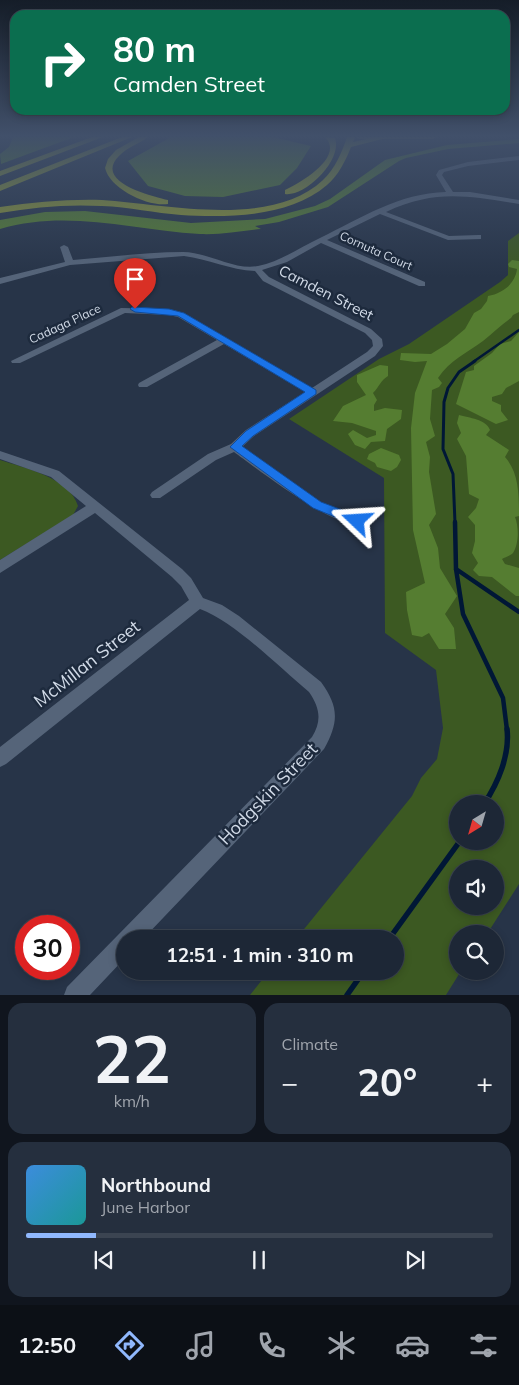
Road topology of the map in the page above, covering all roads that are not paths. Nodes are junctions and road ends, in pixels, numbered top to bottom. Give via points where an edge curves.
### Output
1 (119, 183) edge
2 (304, 183) edge
3 (324, 183) edge
4 (444, 183) edge
5 (451, 194) junction
6 (519, 202) edge
7 (0, 210) edge
8 (378, 211) junction
9 (478, 237) dead end
10 (320, 240) junction
11 (64, 247) dead end
12 (70, 263) junction
13 (258, 270) junction
14 (0, 280) edge
15 (422, 284) dead end
16 (224, 340) junction
17 (16, 361) dead end
18 (143, 386) dead end
19 (312, 392) junction
20 (236, 447) junction
21 (0, 454) edge
22 (156, 495) dead end
23 (96, 506) junction
24 (357, 521) dead end
25 (0, 568) edge
26 (198, 602) junction
27 (0, 758) edge
28 (138, 930) edge
29 (116, 952) edge
30 (75, 995) edge

1 - 2 highway via 149,198 205,205 253,202 280,195
3 - 7 highway via 300,197 266,207 223,213 90,202
4 - 5 street
5 - 6 street via 484,195
5 - 8 street via 427,195
8 - 9 street via 448,238
8 - 10 street
10 - 13 street
10 - 15 street, Cornuta Court
11 - 12 street
12 - 13 street via 184,254
12 - 14 street
13 - 19 street, Camden Street via 266,279 368,331 377,339 378,346 371,354
16 - 17 street, Cadaga Place via 181,315 129,309
16 - 18 street
16 - 19 street, Cadaga Place
19 - 20 street, Camden Street via 250,433
20 - 22 street, Camden Street via 212,458
20 - 24 street via 317,505
21 - 23 street via 55,474
23 - 25 street
23 - 26 street via 182,577
26 - 27 street, McMillan Street
26 - 28 street, Hodgskin Street via 234,620 315,687 326,706 326,728 318,743
29 - 30 street

